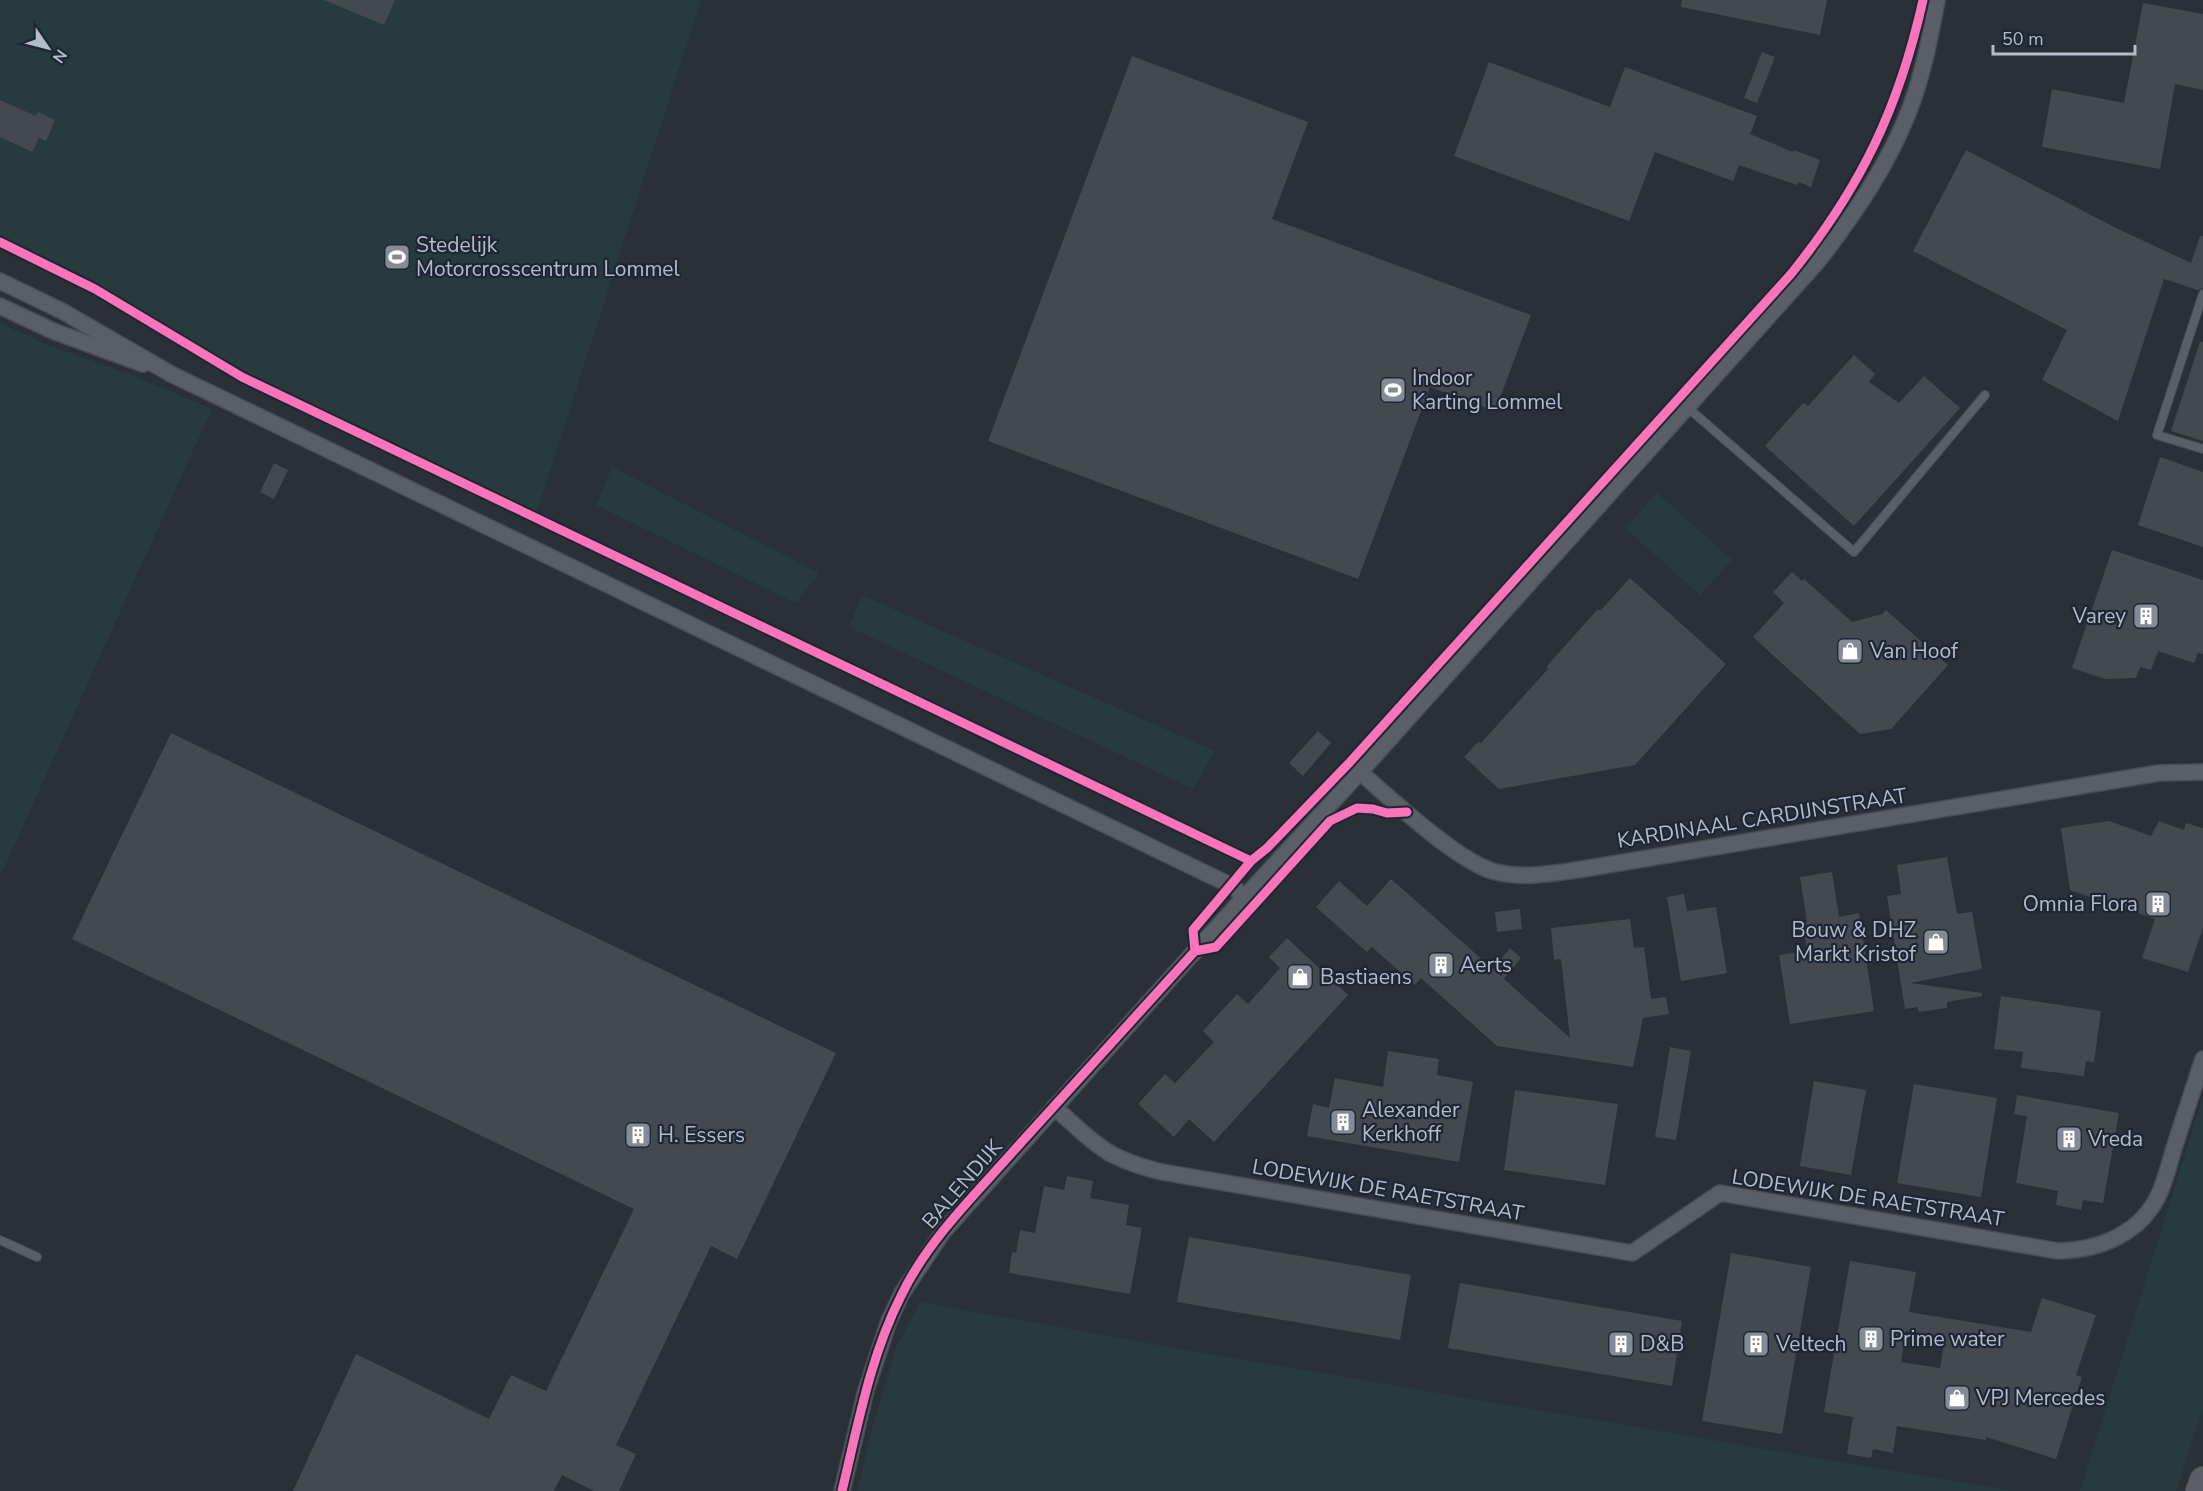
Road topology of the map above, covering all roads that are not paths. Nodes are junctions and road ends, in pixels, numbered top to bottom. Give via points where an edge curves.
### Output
1 (1937, 0) edge
2 (0, 281) edge
3 (2203, 294) edge
4 (0, 306) edge
5 (171, 374) junction
6 (1985, 395) dead end
7 (1687, 407) junction
8 (2203, 449) edge
9 (1360, 772) junction
10 (2203, 772) edge
11 (1246, 897) junction
12 (2203, 1059) edge
13 (1054, 1107) junction
14 (0, 1240) edge
15 (37, 1257) dead end
16 (2203, 1480) edge
17 (842, 1491) edge
18 (2199, 1491) edge

1 - 7 street, BALENDIJK via 1927,56 1909,111 1865,196 1798,285
2 - 5 street via 72,316
3 - 8 lane via 2157,435
4 - 5 street via 53,332
5 - 11 street via 1117,830 1230,885
6 - 7 lane via 1854,552
7 - 9 street, BALENDIJK
9 - 10 street, KARDINAAL CARDIJNSTRAAT via 1471,861 1495,872 1522,875 1583,869 2159,773
9 - 11 street, BALENDIJK
11 - 13 street, BALENDIJK
12 - 13 street, LODEWIJK DE RAETSTRAAT via 2160,1192 2145,1218 2103,1245 2080,1251 2058,1251 1719,1193 1632,1253 1162,1172 1112,1154
13 - 17 street, BALENDIJK via 943,1232 902,1293 877,1353
14 - 15 lane
16 - 18 highway

